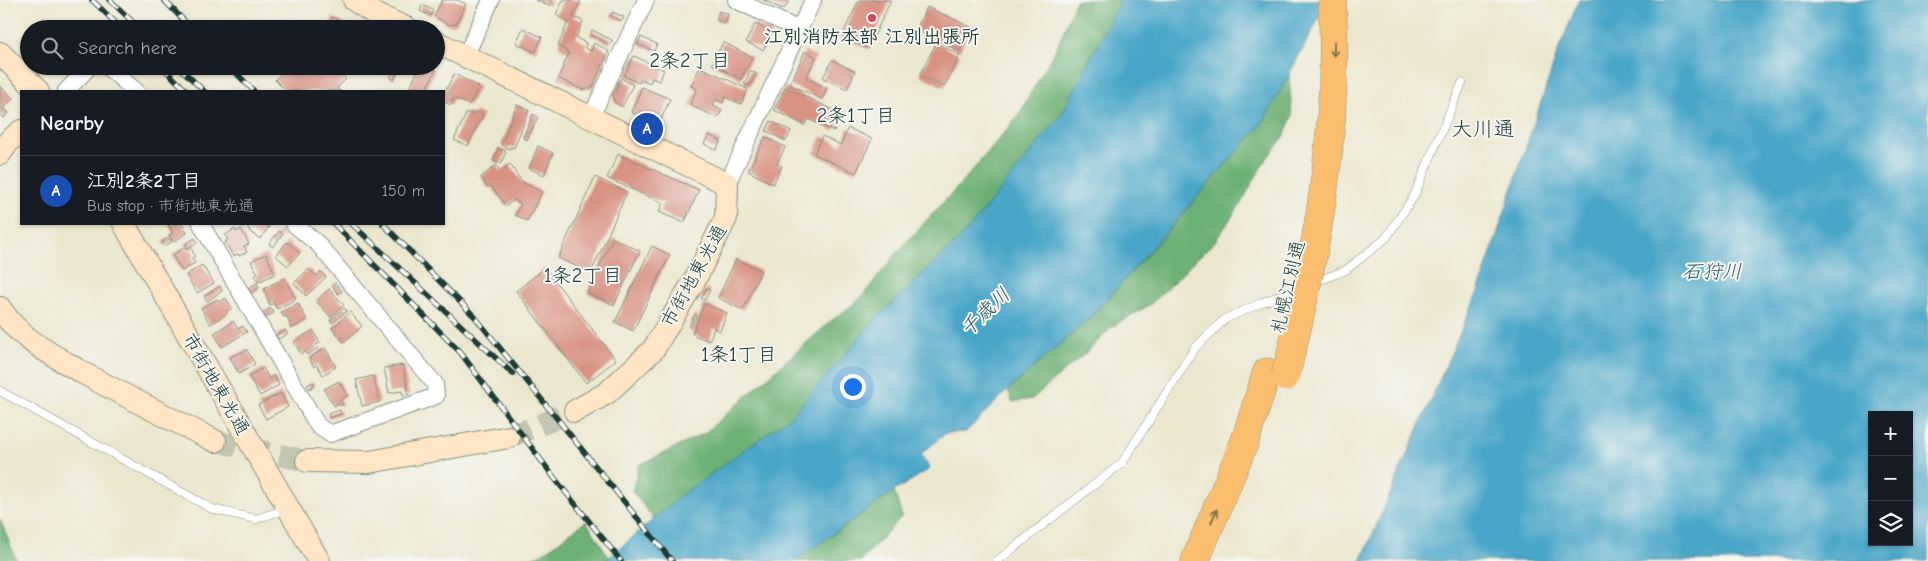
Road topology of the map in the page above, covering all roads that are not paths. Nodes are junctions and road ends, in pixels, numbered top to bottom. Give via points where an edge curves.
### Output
1 (354, 0) edge
2 (491, 0) edge
3 (646, 0) edge
4 (736, 0) edge
5 (813, 0) edge
6 (1316, 0) edge
7 (1332, 0) edge
8 (388, 20) edge
9 (799, 30) junction
10 (445, 46) edge
11 (0, 54) edge
12 (466, 55) junction
13 (20, 73) edge
14 (22, 75) edge
15 (81, 75) edge
16 (117, 75) edge
17 (1462, 83) dead end
18 (37, 90) edge
19 (67, 90) edge
20 (135, 90) edge
21 (592, 117) junction
22 (20, 132) edge
23 (0, 154) edge
24 (727, 184) junction
25 (202, 225) edge
26 (295, 225) edge
27 (129, 226) edge
28 (0, 308) edge
29 (1276, 374) junction
30 (0, 390) edge
31 (575, 411) tunnel mouth
32 (509, 437) tunnel mouth
33 (215, 442) tunnel mouth
34 (307, 462) tunnel mouth
35 (288, 508) junction
36 (314, 552) edge
37 (997, 561) edge
38 (1195, 561) edge
39 (1215, 561) edge

1 - 8 street
2 - 12 street
3 - 21 street
4 - 9 street
5 - 9 street
6 - 29 highway, 札幌江別通 via 1315,100 1304,211
7 -> 29 highway, 札幌江別通, bridge via 1334,92 1326,180 1304,297
9 - 24 street
10 - 12 street
11 - 13 street
12 - 21 street
14 - 18 street
15 - 19 street
16 - 20 street
17 - 37 lane via 1414,196 1386,238 1346,270 1226,319 1195,348 1122,463
21 - 24 street
22 - 23 street
24 - 31 street, 市街地東光通 via 726,218 693,283 653,350 608,393
25 - 26 street via 318,426 330,434 436,396 435,384 318,244
27 - 35 street, 市街地東光通
28 - 33 street, 市街地東光通 via 8,322 36,346
38 -> 29 highway, 札幌江別通
29 - 39 highway, 札幌江別通 via 1272,418
30 - 35 lane via 212,509 256,519
32 - 34 street via 369,462
35 - 36 street, 市街地東光通

